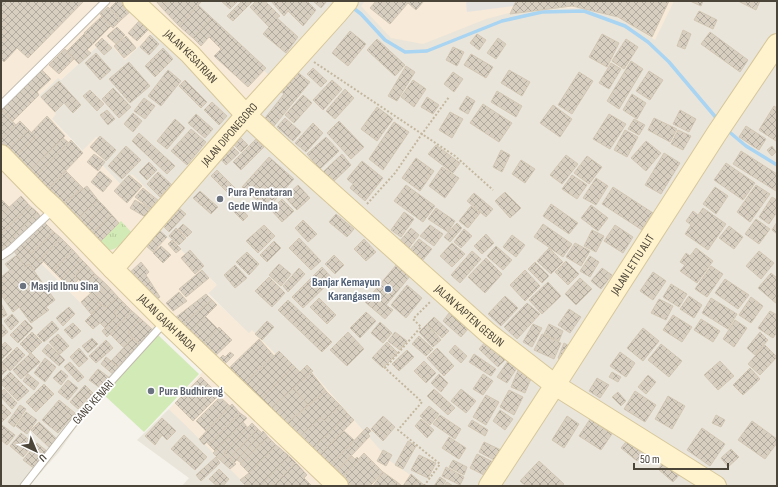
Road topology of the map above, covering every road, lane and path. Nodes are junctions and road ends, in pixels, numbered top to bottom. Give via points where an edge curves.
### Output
1 (106, 1) edge
2 (132, 1) edge
3 (342, 7) edge
4 (777, 44) edge
5 (302, 53) junction
6 (449, 97) dead end
7 (1, 104) edge
8 (246, 115) junction
9 (422, 134) junction
10 (1, 155) edge
11 (493, 190) dead end
12 (54, 208) junction
13 (357, 216) junction
14 (1, 256) edge
15 (113, 269) junction
16 (427, 305) dead end
17 (165, 321) junction
18 (556, 385) junction
19 (24, 486) edge
20 (338, 486) edge
21 (424, 486) edge
22 (489, 486) edge
23 (716, 486) edge

1 - 7 lane
2 - 8 street, JALAN KESATRIAN via 190,54
3 - 5 street, JALAN DIPONEGORO
4 - 18 street, JALAN LETTU ALIT
5 - 8 street, JALAN DIPONEGORO
5 - 9 path
6 - 9 path
8 - 13 street, JALAN KAPTEN GEBUN
8 - 15 street, JALAN DIPONEGORO
9 - 11 path via 455,156
9 - 13 path via 395,173
10 - 12 street, JALAN GAJAH MADA
12 - 14 lane
12 - 15 street, JALAN GAJAH MADA
13 - 18 street, JALAN KAPTEN GEBUN via 488,333
15 - 17 street, JALAN GAJAH MADA
16 - 21 path via 413,319 421,328 385,368 422,402 398,430 440,464
17 - 19 lane, GANG KENARI via 75,421
17 - 20 street, JALAN GAJAH MADA
18 - 22 street, JALAN LETTU ALIT
18 - 23 street, JALAN KAPTEN GEBUN

